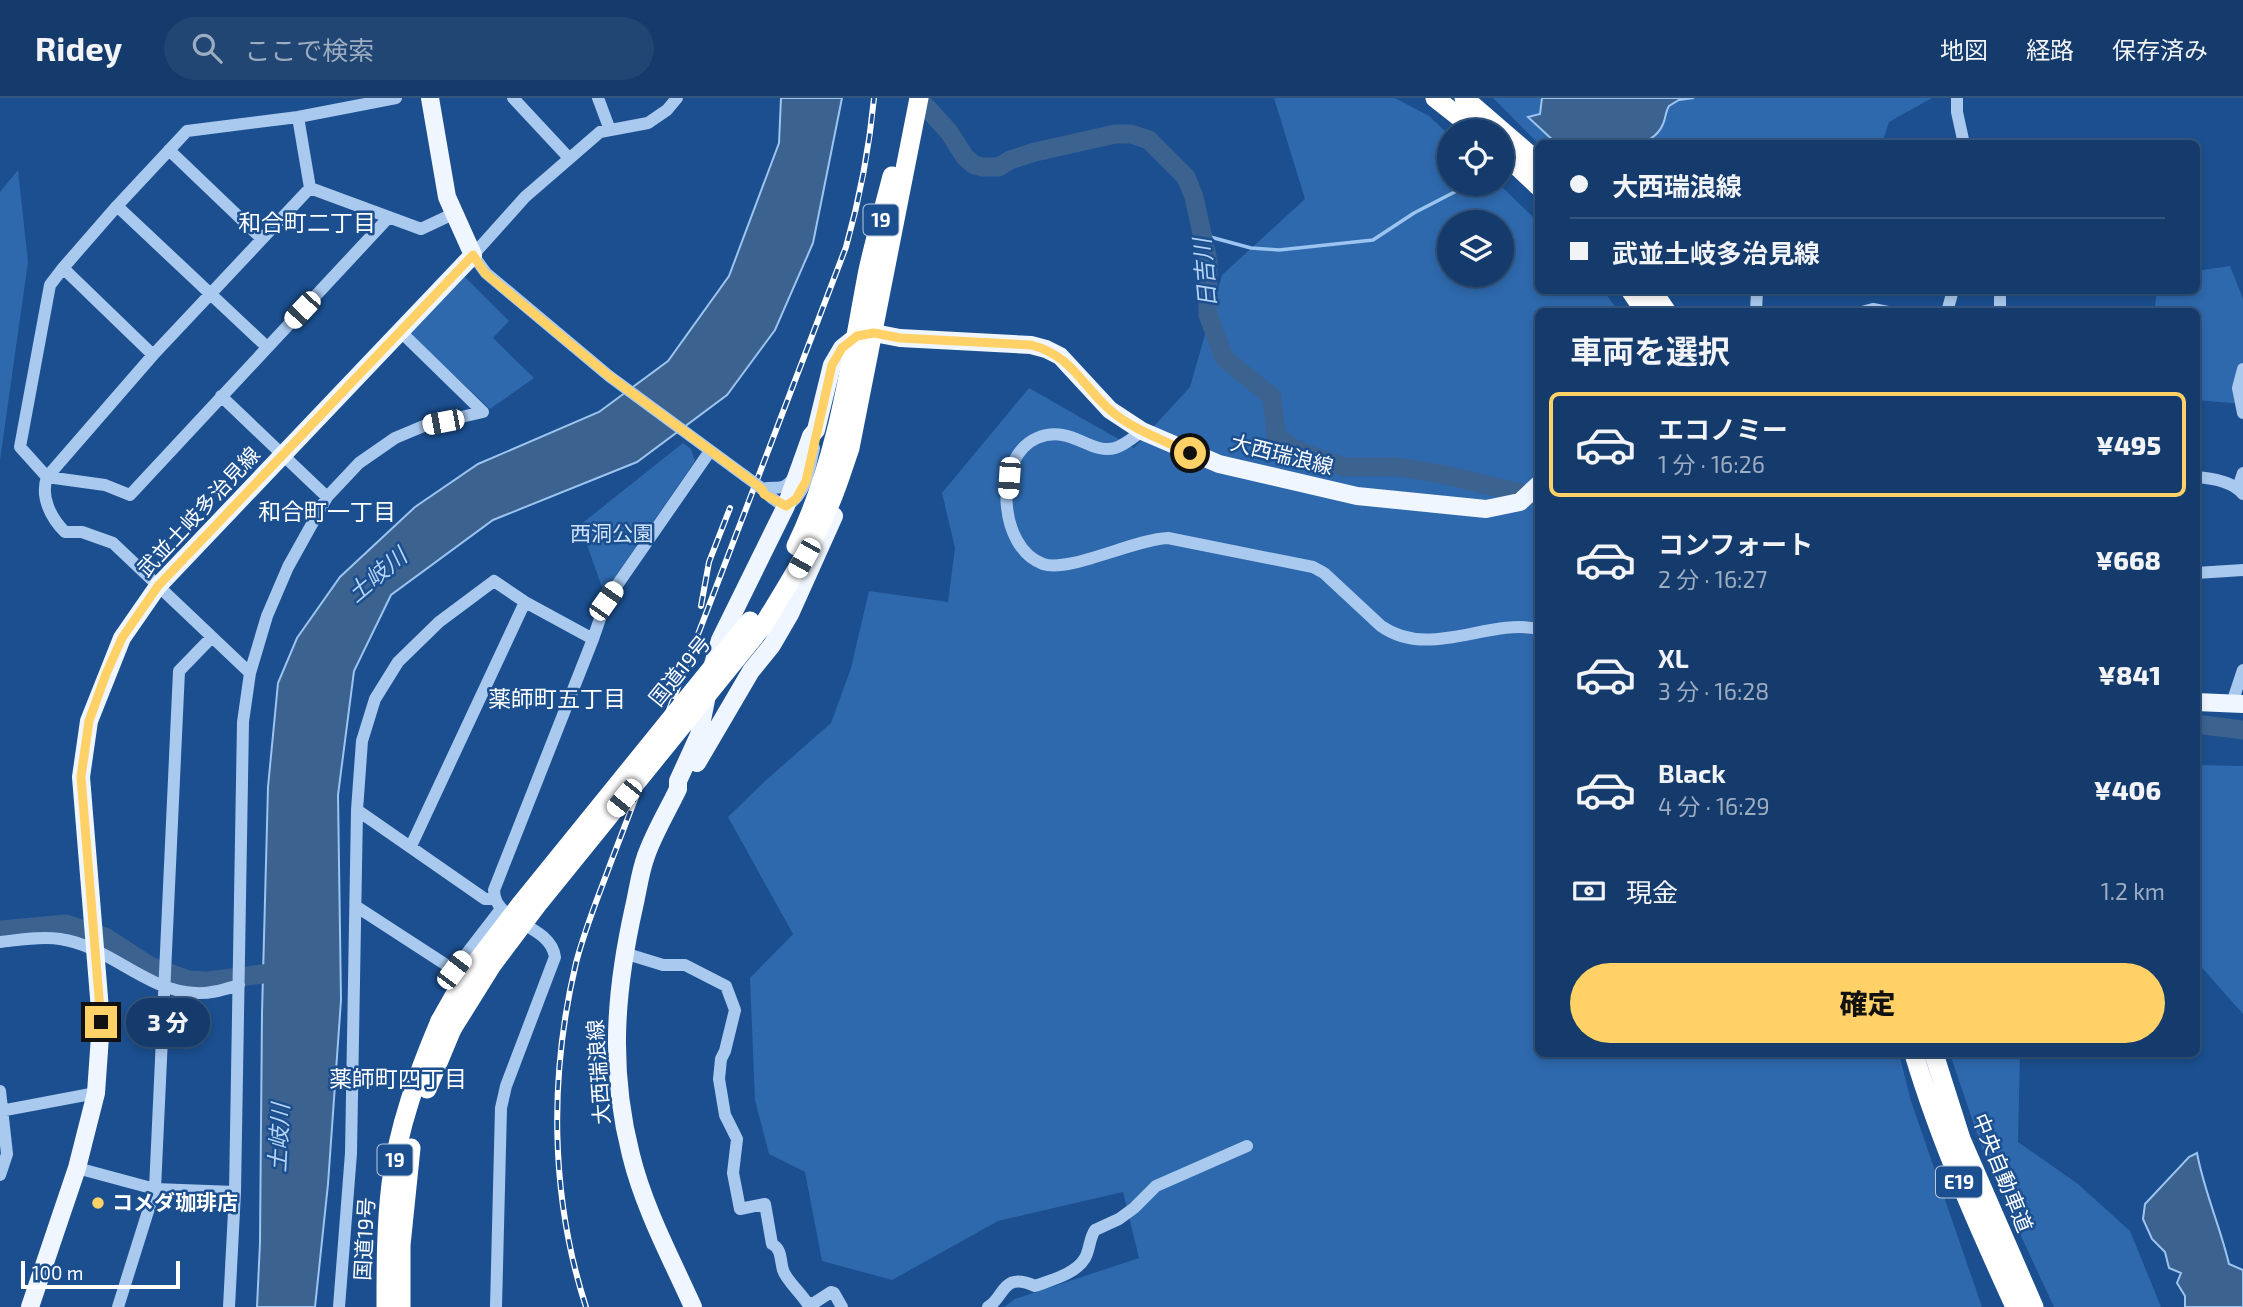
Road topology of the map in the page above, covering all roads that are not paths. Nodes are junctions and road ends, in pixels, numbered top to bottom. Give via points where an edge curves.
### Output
1 (396, 98) edge
2 (430, 98) edge
3 (513, 98) edge
4 (598, 98) edge
5 (677, 98) edge
6 (1435, 98) edge
7 (1464, 98) edge
8 (1957, 98) edge
9 (912, 104) edge
10 (298, 117) junction
11 (1462, 119) edge
12 (611, 130) junction
13 (1963, 140) edge
14 (169, 150) junction
15 (569, 158) junction
16 (1535, 159) edge
17 (1514, 163) edge
18 (1535, 183) edge
19 (310, 188) junction
20 (117, 205) junction
21 (455, 213) junction
22 (389, 217) junction
23 (262, 239) junction
24 (473, 255) junction
25 (63, 268) junction
26 (210, 294) junction
27 (400, 331) junction
28 (865, 335) junction
29 (267, 347) junction
30 (153, 355) junction
31 (2243, 369) edge
32 (221, 396) junction
33 (2243, 413) edge
34 (816, 430) junction
35 (1142, 431) junction
36 (850, 448) junction
37 (710, 451) junction
38 (283, 456) junction
39 (799, 470) junction
40 (2243, 473) edge
41 (47, 477) junction
42 (2200, 478) edge
43 (761, 488) junction
44 (1535, 488) edge
45 (2241, 491) edge
46 (327, 497) junction
47 (786, 506) junction
48 (2243, 570) edge
49 (2200, 573) edge
50 (158, 586) junction
51 (525, 602) junction
52 (756, 624) junction
53 (1535, 628) edge
54 (212, 636) junction
55 (593, 639) junction
56 (714, 660) junction
57 (2243, 670) edge
58 (751, 671) junction
59 (250, 673) junction
60 (2200, 702) edge
61 (2237, 704) edge
62 (678, 789) junction
63 (357, 810) junction
64 (411, 846) junction
65 (498, 904) junction
66 (357, 907) junction
67 (0, 942) edge
68 (95, 949) junction
69 (624, 953) junction
70 (239, 985) junction
71 (164, 988) junction
72 (446, 1025) junction
73 (1915, 1057) edge
74 (1935, 1057) edge
75 (0, 1091) edge
76 (96, 1093) junction
77 (1, 1110) edge
78 (1247, 1146) dead end
79 (77, 1168) junction
80 (0, 1175) edge
81 (155, 1189) junction
82 (235, 1192) junction
83 (30, 1307) edge
84 (118, 1307) edge
85 (229, 1307) edge
86 (339, 1307) edge
87 (386, 1307) edge
88 (401, 1307) edge
89 (496, 1307) edge
90 (694, 1307) edge
91 (842, 1307) edge
92 (988, 1307) edge
93 (2015, 1307) edge
94 (2034, 1307) edge

1 - 10 street
2 - 21 main road via 447,197
3 - 15 street
4 - 12 street
5 - 12 street via 648,123
6 - 11 highway
7 - 16 highway
8 - 13 street
9 - 28 highway, 国道19号 / 19 via 877,302
10 - 14 street via 187,131
10 - 19 street
12 - 15 street via 600,132
14 - 20 street
14 - 23 street
15 - 24 street via 525,197
17 - 18 highway
19 - 22 street
19 - 23 street
20 - 25 street
20 - 26 street
21 - 22 street via 421,229
21 - 24 main road
22 - 29 street
23 - 26 street
24 - 27 main road, 武並土岐多治見線
24 - 37 street via 485,273 609,376
25 - 30 street
25 - 41 street via 50,285 20,447
26 - 29 street
26 - 30 street
27 - 38 main road, 武並土岐多治見線
27 - 46 street via 483,412 426,425 395,438 359,463
28 - 34 main road via 842,348 832,365
28 - 35 main road, 大西瑞浪線 via 1046,349 1060,356 1110,410
28 - 36 highway, 国道19号 / 19
28 - 52 highway, 国道19号 / 19 via 817,497
29 - 32 street
30 - 41 street
31 - 33 street via 2238,388
32 - 38 street
32 - 41 street via 130,495 105,485
34 - 39 main road
34 - 47 street via 806,481
35 - 44 main road, 大西瑞浪線 via 1219,464 1357,496 1486,509 1520,502
35 - 53 street via 1107,449 1063,434 1029,443 1014,463 1008,489 1009,518 1022,550 1053,566 1168,538 1313,567 1389,632 1405,636 1444,638 1508,627
36 - 52 highway, 国道19号 / 19 via 832,498 793,578
36 - 58 main road via 836,511 814,564 772,645
37 - 43 street, bridge
37 - 55 street via 606,601
38 - 46 street
38 - 50 main road, 武並土岐多治見線
39 - 43 street via 789,485
39 - 47 main road
40 - 45 street
41 - 50 street via 48,508 65,532 82,532 113,543
42 - 45 street
43 - 47 street
46 - 59 street via 288,567
47 - 56 main road
48 - 49 street
50 - 54 street
50 - 68 main road, 武並土岐多治見線 via 122,638 89,721 81,777
51 - 55 street
51 - 63 street via 494,581 439,622 398,662 375,699 362,741
51 - 64 street
52 - 72 highway, 国道19号 / 19, bridge
54 - 59 street
54 - 71 street via 179,671
55 - 65 street via 494,890
56 - 58 main road via 719,667 744,677
56 - 62 main road via 699,735
57 - 61 street via 2236,686
58 - 62 main road
59 - 70 street via 243,722
60 - 61 main road
62 - 69 main road, 大西瑞浪線 via 646,856
63 - 64 street
63 - 66 street
64 - 65 street
65 - 66 street via 454,970
65 - 89 street via 549,940 555,957 501,1108
66 - 86 street via 351,1153
67 - 68 street via 60,939
68 - 71 street
68 - 76 main road, 武並土岐多治見線 via 101,1022
69 - 90 main road, 大西瑞浪線 via 616,1042 631,1154 644,1197
69 - 91 street via 663,965 685,965 726,986 735,1010 718,1069 725,1115 737,1139 733,1173 740,1209 765,1205 772,1244 779,1250 784,1272 807,1303 831,1292
70 - 71 street via 210,993
70 - 82 street
71 - 81 street
72 - 87 highway, 国道19号 / 19 via 423,1061 404,1116 391,1183
72 - 88 highway, 国道19号 / 19 via 414,1127 401,1245
73 - 93 highway, 中央自動車道 / E19 via 1955,1173
74 - 94 highway, 中央自動車道 / E19 via 1961,1139
75 - 77 street
76 - 77 street
76 - 79 main road, 武並土岐多治見線
77 - 80 street via 7,1154
78 - 92 street via 1156,1186 1119,1219 1094,1230 1080,1265 1035,1286 1008,1284
79 - 81 street
79 - 83 main road, 武並土岐多治見線
81 - 82 street
81 - 84 street
82 - 85 street

